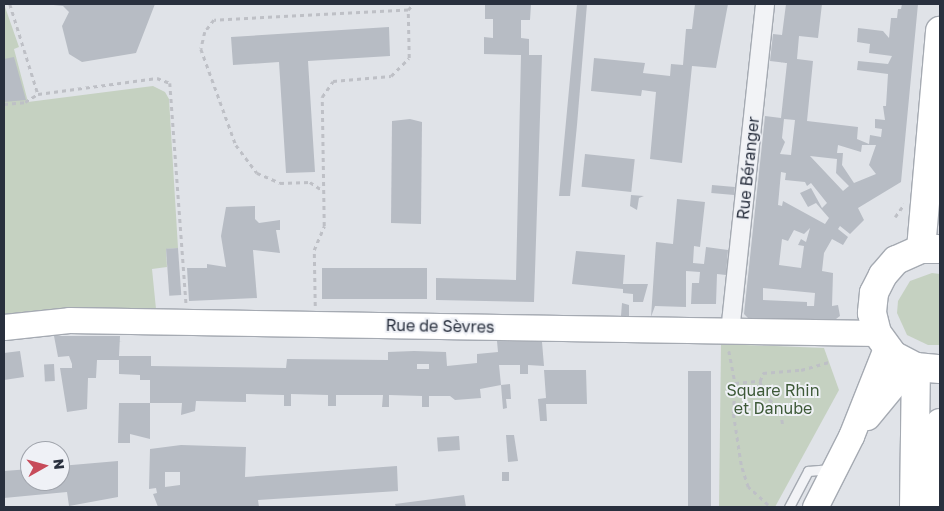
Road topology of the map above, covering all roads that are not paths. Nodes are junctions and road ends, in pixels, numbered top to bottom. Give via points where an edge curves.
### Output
1 (765, 4) edge
2 (940, 31) edge
3 (931, 249) edge
4 (4, 327) edge
5 (729, 338) junction
6 (881, 340) junction
7 (922, 367) edge
8 (940, 423) edge
9 (851, 436) junction
10 (835, 468) junction
11 (789, 507) edge
12 (815, 507) edge
13 (914, 507) edge
14 (939, 507) edge

1 - 5 street, Rue Béranger
2 - 3 main road
3 - 6 main road via 896,260 882,274 874,299
4 - 5 street, Rue de Sèvres via 69,320 187,321
5 - 6 street, Rue de Sèvres
6 - 7 main road
6 - 9 street
7 - 9 street
7 - 13 main road
8 - 14 main road
9 - 10 street
10 - 11 lane via 808,471
10 - 12 street

